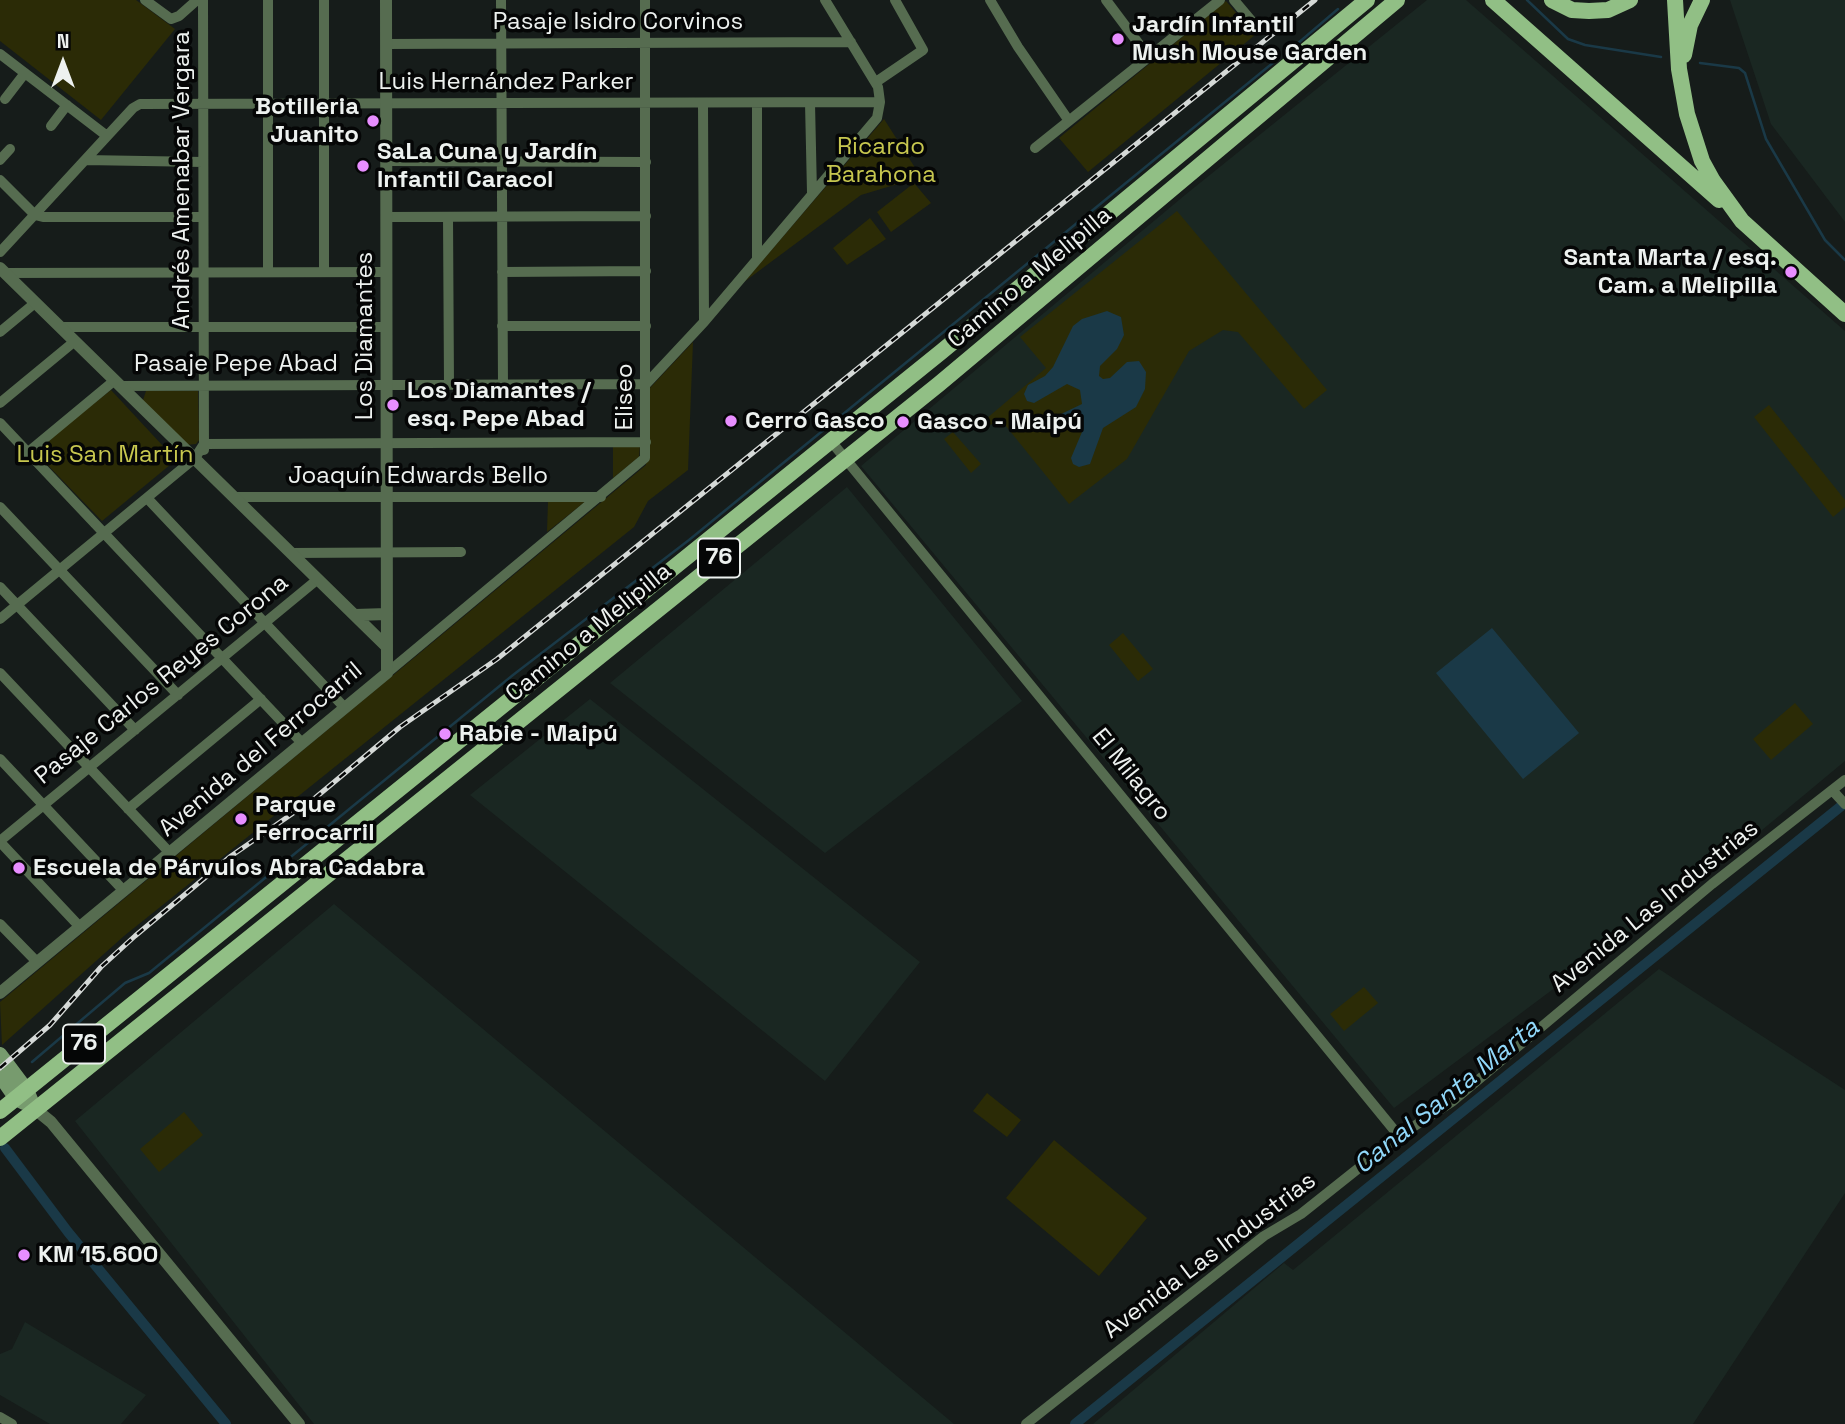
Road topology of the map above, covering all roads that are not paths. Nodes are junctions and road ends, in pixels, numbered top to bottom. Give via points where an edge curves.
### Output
1 (145, 0) edge
2 (197, 0) edge
3 (203, 0) edge
4 (268, 0) edge
5 (324, 0) edge
6 (386, 0) edge
7 (501, 0) edge
8 (645, 0) edge
9 (825, 0) edge
10 (895, 0) edge
11 (990, 0) edge
12 (1106, 0) edge
13 (1220, 0) edge
14 (1234, 0) edge
15 (1367, 0) edge
16 (1397, 0) edge
17 (1493, 0) edge
18 (1552, 0) edge
19 (1630, 0) edge
20 (1675, 0) edge
21 (1702, 0) edge
22 (1255, 25) dead end
23 (851, 42) junction
24 (501, 43) junction
25 (645, 43) junction
26 (386, 44) junction
27 (0, 54) edge
28 (1149, 57) junction
29 (25, 73) junction
30 (876, 82) junction
31 (1683, 96) junction
32 (5, 99) dead end
33 (880, 102) junction
34 (203, 103) junction
35 (268, 103) junction
36 (324, 103) junction
37 (386, 103) junction
38 (502, 103) junction
39 (645, 103) junction
40 (703, 103) junction
41 (757, 103) junction
42 (810, 103) junction
43 (67, 105) junction
44 (1069, 121) junction
45 (51, 126) dead end
46 (107, 136) junction
47 (1035, 148) dead end
48 (10, 149) dead end
49 (0, 160) edge
50 (85, 160) junction
51 (386, 161) junction
52 (203, 162) junction
53 (502, 162) junction
54 (646, 162) junction
55 (0, 180) edge
56 (812, 193) junction
57 (35, 215) junction
58 (502, 216) junction
59 (646, 216) junction
60 (203, 217) junction
61 (386, 217) junction
62 (448, 217) junction
63 (1742, 221) junction
64 (0, 252) edge
65 (757, 259) junction
66 (3, 270) edge
67 (646, 271) junction
68 (204, 272) junction
69 (268, 272) junction
70 (324, 272) junction
71 (386, 272) junction
72 (502, 272) junction
73 (35, 303) junction
74 (1845, 314) edge
75 (704, 322) junction
76 (502, 326) junction
77 (646, 326) junction
78 (61, 327) junction
79 (204, 327) junction
80 (386, 327) junction
81 (0, 332) edge
82 (75, 341) junction
83 (118, 383) junction
84 (646, 384) junction
85 (386, 385) junction
86 (449, 385) junction
87 (502, 385) junction
88 (204, 386) junction
89 (0, 403) edge
90 (0, 424) edge
91 (830, 440) junction
92 (646, 442) junction
93 (204, 444) junction
94 (386, 444) junction
95 (27, 453) junction
96 (844, 457) junction
97 (200, 463) junction
98 (235, 497) junction
99 (387, 497) junction
100 (601, 497) junction
101 (147, 498) junction
102 (0, 507) edge
103 (736, 516) junction
104 (104, 533) junction
105 (750, 533) junction
106 (387, 552) junction
107 (461, 552) dead end
108 (291, 553) junction
109 (59, 570) junction
110 (318, 579) junction
111 (0, 587) edge
112 (17, 605) junction
113 (387, 614) junction
114 (355, 615) junction
115 (0, 619) edge
116 (265, 623) junction
117 (580, 641) junction
118 (387, 647) junction
119 (594, 657) junction
120 (222, 658) junction
121 (0, 673) edge
122 (387, 673) junction
123 (178, 695) junction
124 (511, 698) junction
125 (261, 699) junction
126 (345, 708) junction
127 (524, 714) junction
128 (135, 730) junction
129 (302, 743) junction
130 (0, 760) edge
131 (89, 767) junction
132 (1845, 780) edge
133 (1840, 798) edge
134 (43, 805) junction
135 (128, 809) junction
136 (0, 841) edge
137 (170, 853) junction
138 (124, 891) junction
139 (0, 924) edge
140 (80, 927) junction
141 (37, 962) junction
142 (0, 993) edge
143 (0, 1054) edge
144 (0, 1076) edge
145 (22, 1094) junction
146 (35, 1109) junction
147 (0, 1111) edge
148 (2, 1136) edge
149 (1399, 1136) junction
150 (0, 1418) edge
151 (12, 1424) edge
152 (299, 1424) edge
153 (1026, 1424) edge

1 - 2 street via 171,19
3 - 34 street, Andrés Amenabar Vergara
4 - 35 street
5 - 36 street
6 - 26 street, Los Diamantes
7 - 24 street
8 - 25 street, Eliseo
9 - 23 street
10 - 30 street via 923,50
11 - 44 street
12 - 28 street
13 - 28 street
14 - 22 street
15 - 91 main road, Camino a Melipilla / 76
16 - 96 main road, Camino a Melipilla / 76 via 939,384
17 - 63 main road
18 - 19 main road via 1572,10 1589,11 1608,10
20 - 31 main road
21 - 31 main road via 1687,34
23 - 25 street, Pasaje Isidro Corvinos
23 - 30 street
24 - 25 street, Pasaje Isidro Corvinos
24 - 26 street, Pasaje Isidro Corvinos
24 - 38 street
25 - 39 street, Eliseo
26 - 37 street, Los Diamantes
27 - 29 street
28 - 44 street
29 - 32 street
29 - 43 street
30 - 33 street
31 - 63 main road via 1702,161
33 - 42 street, Luis Hernández Parker
33 - 56 street via 871,128
34 - 35 street, Luis Hernández Parker
34 - 46 street, Luis Hernández Parker via 133,108
34 - 52 street, Andrés Amenabar Vergara
35 - 36 street, Luis Hernández Parker
35 - 69 street
36 - 37 street, Luis Hernández Parker
36 - 70 street
37 - 38 street, Luis Hernández Parker
37 - 51 street, Los Diamantes
38 - 39 street, Luis Hernández Parker
38 - 53 street
39 - 40 street, Luis Hernández Parker
39 - 54 street, Eliseo
40 - 41 street, Luis Hernández Parker
40 - 75 street
41 - 42 street, Luis Hernández Parker
41 - 65 street
42 - 56 street
43 - 45 street
43 - 46 street
44 - 47 street
46 - 50 street
48 - 49 street
50 - 52 street
50 - 57 street
51 - 53 street
51 - 61 street, Los Diamantes
52 - 60 street, Andrés Amenabar Vergara
53 - 54 street
53 - 58 street
54 - 59 street, Eliseo
55 - 57 street
56 - 65 street
57 - 60 street
57 - 64 street
58 - 59 street
58 - 62 street
58 - 72 street
59 - 67 street, Eliseo
60 - 68 street, Andrés Amenabar Vergara
61 - 62 street
61 - 71 street, Los Diamantes
62 - 86 street
63 - 74 main road
65 - 75 street
66 - 68 street
66 - 73 street
67 - 72 street
67 - 77 street, Eliseo
68 - 69 street
68 - 79 street, Andrés Amenabar Vergara
69 - 70 street
70 - 71 street
71 - 80 street, Los Diamantes
72 - 76 street
73 - 78 street
73 - 81 street
75 - 84 street
76 - 77 street
76 - 87 street
77 - 84 street, Eliseo
78 - 79 street
78 - 82 street
79 - 80 street
79 - 88 street, Andrés Amenabar Vergara
80 - 85 street, Los Diamantes
82 - 83 street
82 - 89 street
83 - 88 street, Pasaje Pepe Abad
83 - 95 street
83 - 97 street
84 - 87 street, Pasaje Pepe Abad
84 - 92 street, Eliseo
85 - 86 street, Pasaje Pepe Abad
85 - 88 street, Pasaje Pepe Abad
85 - 94 street, Los Diamantes
86 - 87 street, Pasaje Pepe Abad
88 - 93 street, Andrés Amenabar Vergara
90 - 95 street
91 - 96 street, El Milagro
91 - 103 main road, Camino a Melipilla / 76
92 - 94 street
92 - 100 street, Eliseo via 642,464
93 - 94 street
93 - 97 street
94 - 99 street, Los Diamantes
95 - 104 street
96 - 105 main road, Camino a Melipilla / 76
96 - 149 street, El Milagro
97 - 98 street
97 - 101 street
98 - 99 street, Joaquín Edwards Bello
98 - 108 street
99 - 100 street, Joaquín Edwards Bello
99 - 106 street, Los Diamantes
100 - 122 street, Eliseo
101 - 104 street
101 - 116 street
102 - 109 street
103 - 105 main road
103 - 117 main road, Camino a Melipilla / 76
104 - 109 street
104 - 120 street
105 - 119 main road, Camino a Melipilla / 76
106 - 107 street, Pasaje Carlos Reyes Corona
106 - 108 street, Pasaje Carlos Reyes Corona
106 - 113 street, Los Diamantes
108 - 110 street
109 - 112 street
109 - 123 street
110 - 114 street
110 - 116 street, Pasaje Carlos Reyes Corona
111 - 112 street
112 - 115 street
112 - 128 street
113 - 114 street
113 - 118 street, Los Diamantes
114 - 118 street
116 - 120 street, Pasaje Carlos Reyes Corona
116 - 126 street
117 - 119 main road
117 - 124 main road, Camino a Melipilla / 76
118 - 122 street, Los Diamantes
119 - 127 main road, Camino a Melipilla / 76
120 - 123 street, Pasaje Carlos Reyes Corona
120 - 125 street
121 - 131 street
122 - 126 street, Avenida del Ferrocarril
123 - 128 street, Pasaje Carlos Reyes Corona
124 - 127 main road
124 - 145 main road, Camino a Melipilla / 76
125 - 129 street
125 - 135 street
126 - 129 street, Avenida del Ferrocarril
127 - 146 main road, Camino a Melipilla / 76
128 - 131 street, Pasaje Carlos Reyes Corona
129 - 137 street, Avenida del Ferrocarril
130 - 134 street
131 - 134 street, Pasaje Carlos Reyes Corona
131 - 135 street
132 - 133 street, Avenida Las Industrias
133 - 149 street, Avenida Las Industrias via 1713,884 1453,1101
134 - 136 street, Pasaje Carlos Reyes Corona
134 - 138 street
135 - 137 street
136 - 140 street
137 - 138 street, Avenida del Ferrocarril
138 - 140 street, Avenida del Ferrocarril
139 - 141 street
140 - 141 street, Avenida del Ferrocarril
141 - 142 street, Avenida del Ferrocarril
143 - 145 main road
144 - 145 main road
145 - 146 main road
145 - 147 main road, Camino a Melipilla / 76
146 - 148 main road, Camino a Melipilla / 76
146 - 152 street via 56,1127
149 - 153 street, Avenida Las Industrias
150 - 151 street

